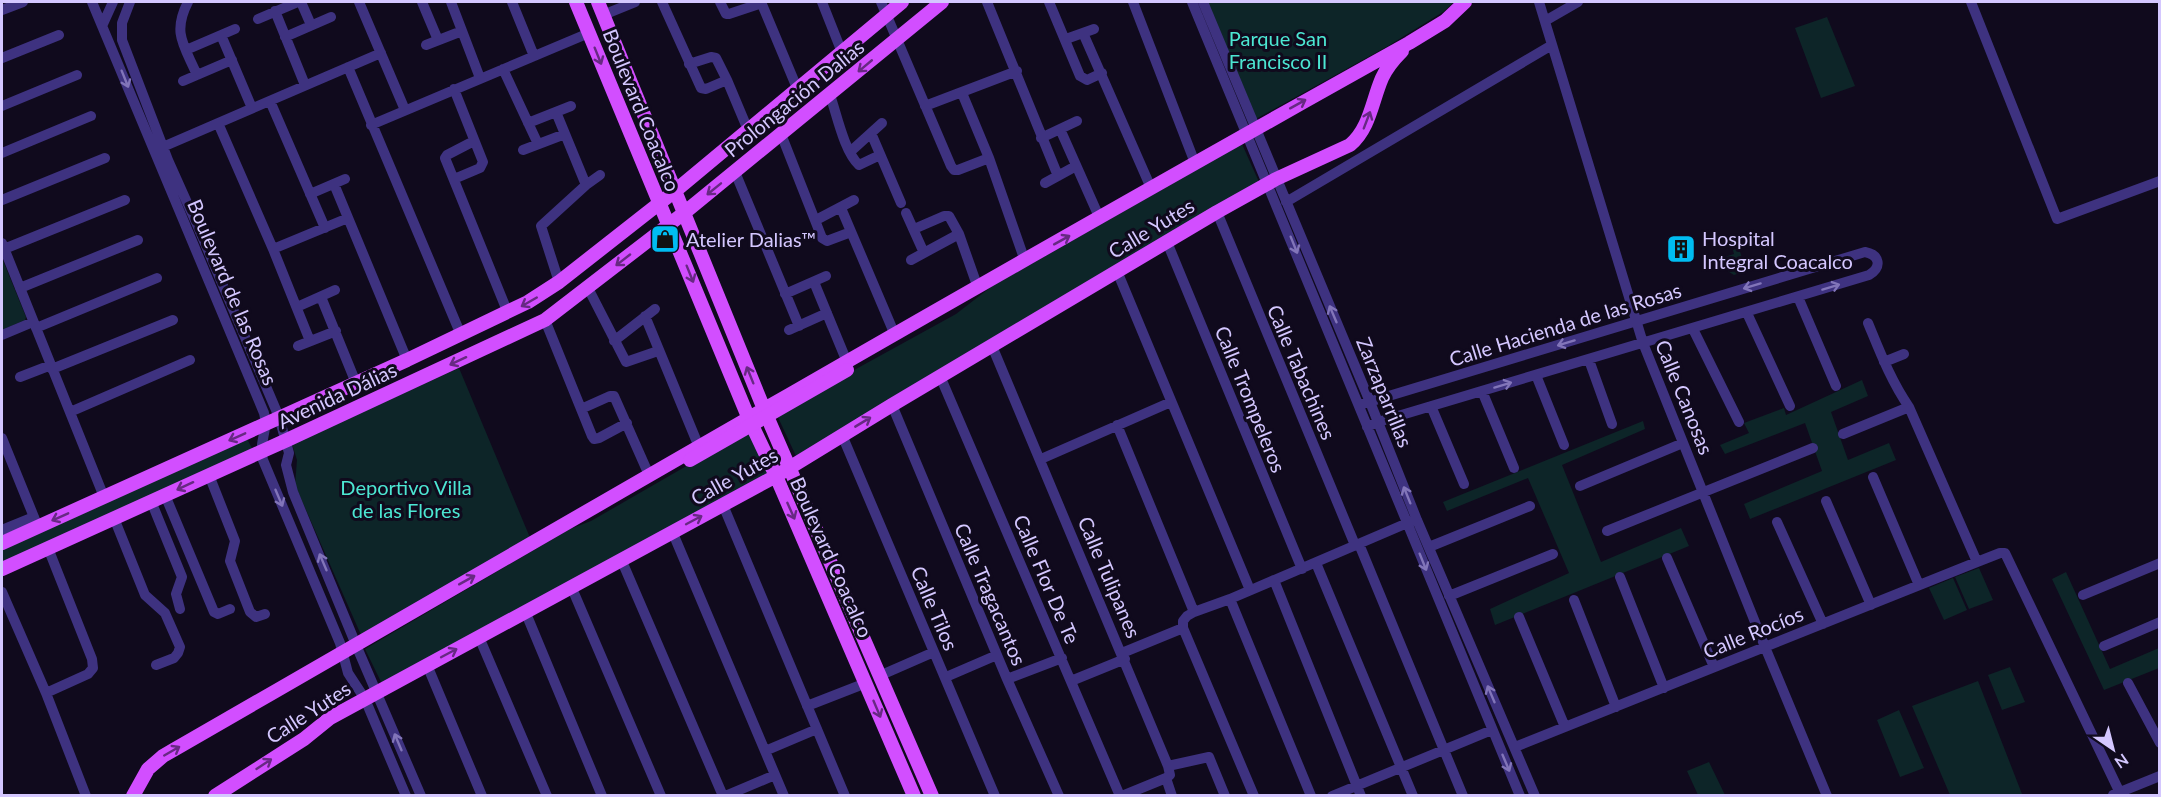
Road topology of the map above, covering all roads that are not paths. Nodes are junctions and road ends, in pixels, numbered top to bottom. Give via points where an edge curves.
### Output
1 (23, 2) edge
2 (92, 2) edge
3 (113, 2) edge
4 (130, 2) edge
5 (188, 2) edge
6 (299, 2) edge
7 (359, 2) edge
8 (425, 2) edge
9 (451, 2) edge
10 (512, 2) edge
11 (576, 2) edge
12 (634, 2) edge
13 (662, 2) edge
14 (720, 2) edge
15 (762, 2) edge
16 (822, 2) edge
17 (902, 2) edge
18 (942, 2) edge
19 (987, 2) edge
20 (1048, 2) edge
21 (1133, 2) edge
22 (1192, 2) edge
23 (1203, 2) edge
24 (1465, 2) edge
25 (1539, 2) edge
26 (1578, 2) edge
27 (1971, 2) edge
28 (600, 8) edge
29 (884, 8) edge
30 (2, 10) edge
31 (275, 11) junction
32 (332, 17) dead end
33 (258, 19) dead end
34 (1545, 21) junction
35 (103, 24) junction
36 (311, 26) junction
37 (235, 29) dead end
38 (462, 31) junction
39 (589, 33) junction
40 (59, 35) dead end
41 (221, 35) junction
42 (285, 37) junction
43 (898, 38) junction
44 (1066, 39) junction
45 (438, 40) junction
46 (1409, 43) junction
47 (426, 45) dead end
48 (1552, 45) junction
49 (186, 50) junction
50 (841, 50) junction
51 (381, 53) junction
52 (534, 56) junction
53 (2, 58) edge
54 (232, 60) junction
55 (689, 64) junction
56 (348, 67) junction
57 (502, 69) junction
58 (1017, 72) junction
59 (1102, 74) junction
60 (76, 75) dead end
61 (196, 75) junction
62 (480, 78) junction
63 (727, 80) junction
64 (183, 81) dead end
65 (305, 85) junction
66 (797, 88) junction
67 (454, 89) junction
68 (962, 93) junction
69 (830, 95) junction
70 (270, 101) junction
71 (571, 105) dead end
72 (2, 106) edge
73 (925, 106) junction
74 (252, 108) junction
75 (405, 110) junction
76 (556, 112) junction
77 (91, 116) dead end
78 (1077, 121) dead end
79 (218, 123) junction
80 (528, 123) junction
81 (882, 123) dead end
82 (371, 125) junction
83 (1060, 129) junction
84 (748, 130) junction
85 (1251, 131) junction
86 (871, 133) junction
87 (565, 134) junction
88 (781, 134) junction
89 (1041, 138) junction
90 (474, 141) junction
91 (538, 144) junction
92 (159, 149) junction
93 (523, 150) dead end
94 (850, 152) junction
95 (2, 153) edge
96 (880, 155) junction
97 (105, 158) dead end
98 (989, 158) junction
99 (1195, 163) junction
100 (1076, 166) junction
101 (735, 172) junction
102 (600, 175) dead end
103 (1058, 176) junction
104 (345, 179) dead end
105 (454, 179) junction
106 (1272, 181) junction
107 (2160, 181) edge
108 (1045, 183) dead end
109 (334, 184) junction
110 (586, 185) junction
111 (1151, 188) junction
112 (675, 191) junction
113 (310, 194) junction
114 (2, 200) edge
115 (125, 200) dead end
116 (854, 200) dead end
117 (1286, 202) junction
118 (659, 203) junction
119 (841, 208) junction
120 (1217, 212) junction
121 (684, 213) junction
122 (348, 218) junction
123 (1100, 219) junction
124 (816, 220) junction
125 (669, 224) junction
126 (325, 228) junction
127 (914, 229) junction
128 (851, 232) junction
129 (959, 234) junction
130 (138, 240) dead end
131 (1167, 242) junction
132 (3, 246) edge
133 (273, 249) junction
134 (924, 254) junction
135 (911, 260) dead end
136 (1025, 261) junction
137 (1117, 271) junction
138 (826, 276) dead end
139 (157, 278) dead end
140 (559, 282) junction
141 (814, 282) junction
142 (20, 288) junction
143 (588, 288) junction
144 (335, 290) dead end
145 (974, 290) junction
146 (785, 294) junction
147 (321, 297) junction
148 (1798, 297) junction
149 (297, 307) junction
150 (656, 309) dead end
151 (508, 313) junction
152 (827, 313) junction
153 (1747, 313) junction
154 (645, 316) junction
155 (173, 320) dead end
156 (545, 320) junction
157 (1638, 322) junction
158 (1868, 323) dead end
159 (35, 325) junction
160 (1693, 328) junction
161 (336, 331) junction
162 (2, 335) edge
163 (461, 335) junction
164 (895, 335) junction
165 (309, 341) junction
166 (614, 341) junction
167 (1643, 343) junction
168 (298, 346) dead end
169 (992, 346) junction
170 (658, 351) junction
171 (1904, 354) dead end
172 (190, 360) dead end
173 (407, 360) junction
174 (1589, 360) junction
175 (1884, 362) junction
176 (847, 366) junction
177 (51, 367) junction
178 (1536, 375) junction
179 (20, 376) dead end
180 (940, 376) junction
181 (356, 383) junction
182 (1836, 386) dead end
183 (1482, 391) junction
184 (1171, 402) junction
185 (1365, 403) junction
186 (892, 405) junction
187 (1431, 406) junction
188 (1790, 406) dead end
189 (1909, 407) junction
190 (581, 409) junction
191 (764, 409) junction
192 (70, 412) junction
193 (749, 418) junction
194 (273, 420) junction
195 (1378, 422) junction
196 (1739, 422) dead end
197 (627, 423) junction
198 (1612, 424) dead end
199 (1117, 425) junction
200 (1367, 427) junction
201 (1843, 434) dead end
202 (842, 435) junction
203 (2, 438) edge
204 (287, 440) junction
205 (1683, 442) junction
206 (1564, 446) dead end
207 (699, 447) junction
208 (1813, 448) dead end
209 (261, 452) junction
210 (1041, 459) junction
211 (789, 467) junction
212 (1514, 468) dead end
213 (208, 475) junction
214 (649, 475) junction
215 (776, 476) junction
216 (1873, 477) dead end
217 (1464, 483) dead end
218 (1580, 486) dead end
219 (1703, 492) junction
220 (165, 495) junction
221 (104, 497) junction
222 (151, 501) junction
223 (1826, 501) dead end
224 (723, 505) junction
225 (1530, 506) dead end
226 (114, 518) junction
227 (1412, 521) junction
228 (36, 522) junction
229 (1777, 522) dead end
230 (2, 530) edge
231 (556, 530) junction
232 (672, 531) junction
233 (1607, 531) dead end
234 (2, 543) edge
235 (1357, 544) junction
236 (1428, 547) junction
237 (48, 548) junction
238 (1553, 554) dead end
239 (1667, 558) dead end
240 (621, 559) junction
241 (1977, 562) junction
242 (1316, 563) junction
243 (2160, 563) edge
244 (2, 569) edge
245 (1302, 569) junction
246 (1620, 577) dead end
247 (1274, 580) junction
248 (1919, 585) junction
249 (571, 586) junction
250 (1251, 590) junction
251 (2, 592) edge
252 (2084, 595) dead end
253 (1449, 596) junction
254 (1230, 599) junction
255 (1574, 600) dead end
256 (1871, 604) junction
257 (180, 609) dead end
258 (230, 609) dead end
259 (525, 611) junction
260 (1194, 612) junction
261 (265, 615) dead end
262 (1519, 617) dead end
263 (2160, 622) edge
264 (1823, 624) junction
265 (1183, 627) junction
266 (479, 637) junction
267 (357, 644) junction
268 (2104, 646) dead end
269 (1765, 647) junction
270 (343, 651) junction
271 (934, 652) junction
272 (998, 655) junction
273 (1123, 656) junction
274 (1062, 658) junction
275 (156, 665) dead end
276 (427, 665) junction
277 (1714, 668) junction
278 (879, 676) junction
279 (946, 677) junction
280 (1007, 679) junction
281 (1071, 681) junction
282 (2128, 682) dead end
283 (866, 683) junction
284 (1664, 688) junction
285 (46, 693) junction
286 (371, 696) junction
287 (807, 706) junction
288 (1616, 707) junction
289 (1565, 727) junction
290 (817, 729) junction
291 (1492, 730) junction
292 (2160, 743) edge
293 (1515, 747) junction
294 (1444, 749) junction
295 (765, 751) junction
296 (1168, 766) junction
297 (1401, 767) junction
298 (775, 775) junction
299 (2160, 776) edge
300 (1166, 778) junction
301 (1359, 790) edge
302 (134, 794) edge
303 (219, 794) edge
304 (2116, 794) edge
305 (86, 795) edge
306 (406, 795) edge
307 (421, 795) edge
308 (482, 795) edge
309 (547, 795) edge
310 (602, 795) edge
311 (661, 795) edge
312 (724, 795) edge
313 (784, 795) edge
314 (845, 795) edge
315 (914, 795) edge
316 (932, 795) edge
317 (995, 795) edge
318 (1059, 795) edge
319 (1121, 795) edge
320 (1172, 795) edge
321 (1225, 795) edge
322 (1254, 795) edge
323 (1311, 795) edge
324 (1332, 795) edge
325 (1413, 795) edge
326 (1463, 795) edge
327 (1520, 795) edge
328 (1535, 795) edge
329 (1827, 795) edge

1 - 30 street
2 - 35 street, Boulevard de las Rosas
3 - 35 street
4 - 92 street, Boulevard de las Rosas via 122,23 122,40
5 - 49 street via 179,23
6 - 31 street
6 - 36 street
7 - 51 street
8 - 45 street
9 - 38 street
10 - 52 street
11 - 39 main road, Boulevard Coacalco
12 - 28 street
13 - 55 street
14 - 15 street via 729,14
15 - 66 street
16 - 50 street
17 - 29 main road, Prolongación Dalias
18 - 43 main road, Prolongación Dalias
19 - 58 street
20 - 44 street
21 - 99 street
22 - 85 street, Zarzaparrillas
23 - 85 street, Zarzaparrillas
24 - 46 main road via 1445,21
25 - 34 street, Calle Canosas
26 - 34 street
27 - 107 street via 2057,219
28 - 112 main road, Boulevard Coacalco
29 - 43 street
29 - 50 main road, Prolongación Dalias
31 - 33 street
31 - 42 street
32 - 36 street
34 - 48 street, Calle Canosas
35 -> 92 street, Boulevard de las Rosas
36 - 42 street
37 - 41 street
38 - 45 street
38 - 62 street
39 - 52 street
39 -> 118 main road, Boulevard Coacalco
40 - 53 street
41 - 49 street
41 - 54 street
42 - 65 street
43 -> 69 main road, Prolongación Dalias
43 - 73 street
44 - 59 street via 1083,79
44 - 59 street via 1089,31
45 - 47 street
85 -> 46 main road, Calle Yutes
106 -> 46 main road, Calle Yutes via 1359,138 1382,78
48 - 117 street
48 - 157 street, Calle Canosas
49 - 61 street
50 - 66 main road, Prolongación Dalias
51 - 56 street
51 - 75 street
52 - 57 street
54 - 61 street
54 - 74 street
55 - 63 street via 716,58
55 - 63 street via 701,88
56 - 65 street
56 - 82 street
57 - 62 street
57 - 80 street
58 - 68 street
58 - 89 street
59 - 111 street
60 - 72 street
61 - 64 street
62 - 67 street
63 - 84 street
65 - 70 street
66 - 84 main road, Prolongación Dalias
67 - 75 street
67 - 90 street
68 - 73 street
68 - 98 street
69 - 88 main road, Prolongación Dalias
69 - 94 street
70 - 74 street
70 - 113 street
71 - 76 street
73 - 98 street via 954,170
74 - 79 street
75 - 82 street
76 - 80 street
76 - 87 street
77 - 95 street
78 - 83 street
79 - 92 street
79 - 133 street
80 - 91 street
81 - 86 street
82 - 163 street
83 - 89 street
83 - 100 street
84 - 112 main road, Prolongación Dalias
85 - 99 main road, Calle Yutes
85 - 106 street, Zarzaparrillas
86 - 94 street
86 - 96 street
87 - 91 street
87 - 110 street
88 - 101 main road, Prolongación Dalias
88 - 124 street
89 - 103 street
90 - 105 street via 445,158
90 - 105 street via 482,166
91 - 93 street
92 - 194 street, Boulevard de las Rosas
94 - 96 street via 859,165
96 - 127 street
97 - 114 street
98 - 136 street
99 - 111 main road, Calle Yutes
100 - 103 street
100 - 123 street
101 -> 121 main road, Prolongación Dalias
101 - 146 street
102 - 110 street
103 - 108 street
104 - 109 street
105 - 151 street
106 - 117 street, Zarzaparrillas
106 - 120 main road, Calle Yutes
106 -> 185 street, Zarzaparrillas
109 - 113 street
109 - 122 street
110 - 140 street via 541,226
111 - 123 main road, Calle Yutes
112 - 118 main road, Prolongación Dalias
112 - 121 main road, Boulevard Coacalco
113 - 126 street
115 - 132 street
116 - 119 street
185 -> 117 street, Zarzaparrillas
118 - 125 main road, Boulevard Coacalco
118 - 140 main road, Avenida Dálias
119 - 124 street
119 - 128 street
120 - 131 main road, Calle Yutes
120 - 235 street, Calle Tabachines
121 - 125 main road, Prolongación Dalias
191 -> 121 main road, Boulevard Coacalco
122 - 126 street
122 - 173 street
136 -> 123 main road, Calle Yutes
124 - 128 street via 824,240
125 -> 143 main road, Avenida Dálias
125 -> 193 main road, Boulevard Coacalco
126 - 133 street
127 - 129 street via 944,216 952,219
127 - 134 street
128 - 164 street
129 - 134 street
129 - 145 street
130 - 142 street
131 - 137 main road, Calle Yutes
131 - 245 street, Calle Trompeleros
132 - 142 street
133 - 149 street
134 - 135 street
136 - 145 main road, Calle Yutes
137 - 169 main road, Calle Yutes
137 - 184 street
138 - 141 street
139 - 159 street
140 -> 151 main road, Avenida Dálias
141 - 146 street
141 - 152 street
142 - 159 street
143 - 156 main road, Avenida Dálias
143 - 166 street
144 - 147 street
145 - 164 main road, Calle Yutes
145 - 176 main road, Calle Yutes via 926,324
146 - 152 street via 794,328
147 - 149 street
147 - 161 street
148 - 153 street, Calle Hacienda de las Rosas
148 -> 157 street, Calle Hacienda de las Rosas via 1869,275 1877,270 1878,260 1865,252
148 - 182 street
149 - 165 street
150 - 154 street
151 - 163 main road, Avenida Dálias
152 - 176 street
153 - 160 street, Calle Hacienda de las Rosas
153 - 188 street
154 - 166 street
154 - 170 street
155 - 177 street
156 - 190 street
156 -> 204 main road, Avenida Dálias
157 - 167 street, Calle Canosas
157 -> 185 street, Calle Hacienda de las Rosas
158 - 175 street
159 - 162 street
159 - 177 street
160 - 167 street, Calle Hacienda de las Rosas
160 - 196 street
161 - 165 street
161 - 181 street
163 - 173 main road, Avenida Dálias
164 - 176 main road, Calle Yutes
165 - 168 street
166 - 170 street via 629,363
167 - 174 street, Calle Hacienda de las Rosas
167 - 205 street, Calle Canosas
169 - 180 main road, Calle Yutes
169 - 210 street, Calle Tulipanes
170 - 207 street
171 - 175 street
172 - 192 street
173 - 181 main road, Avenida Dálias
174 - 178 street, Calle Hacienda de las Rosas
174 - 198 street
175 - 189 street
176 - 191 main road, Calle Yutes
176 - 231 main road, Calle Yutes, bridge via 597,514
177 - 179 street
177 - 192 street
183 -> 178 street, Calle Hacienda de las Rosas
178 - 206 street
180 - 186 main road, Calle Yutes
180 - 274 street, Calle Flor De Te
181 - 194 main road, Avenida Dálias
183 - 187 street, Calle Hacienda de las Rosas
183 - 212 street
184 - 199 street
184 - 250 street
185 - 195 street, Zarzaparrillas
185 - 200 street, Zarzaparrillas
202 -> 186 main road, Calle Yutes
186 - 272 street, Calle Tragacantos
187 - 195 street, Calle Hacienda de las Rosas
187 - 217 street
189 - 201 street
189 - 241 street
190 - 197 street via 614,396
190 - 197 street via 594,439
191 - 193 main road, Calle Yutes
191 - 211 main road, Boulevard Coacalco
192 - 221 street
193 - 207 main road, Calle Yutes
193 - 215 main road, Boulevard Coacalco
194 - 204 street, Boulevard de las Rosas
194 - 209 street
194 -> 221 main road, Avenida Dálias
195 - 200 street, Calle Hacienda de las Rosas
227 -> 195 street, Zarzaparrillas
197 - 214 street
199 - 210 street
199 - 260 street
200 - 227 street, Zarzaparrillas
202 - 211 main road, Calle Yutes
202 - 271 street, Calle Tilos
203 - 228 street
204 - 209 main road, Avenida Dálias
267 -> 204 street, Boulevard de las Rosas via 293,492 286,465 290,453
205 - 218 street
205 - 219 street, Calle Canosas
207 - 214 main road, Calle Yutes
208 - 219 street
209 - 213 main road, Avenida Dálias
209 -> 270 street, Boulevard de las Rosas
210 - 273 street, Calle Tulipanes
211 - 215 main road, Calle Yutes
211 - 278 main road, Boulevard Coacalco
213 -> 220 main road, Avenida Dálias
213 - 261 street via 235,541 230,561 250,612 256,617
214 - 231 main road, Calle Yutes
215 - 224 main road, Calle Yutes
215 -> 283 main road, Boulevard Coacalco
216 - 248 street
219 - 233 street
219 - 269 street, Calle Canosas
220 - 222 main road, Avenida Dálias
220 - 258 street via 214,612
221 -> 228 main road, Avenida Dálias
222 - 226 main road, Avenida Dálias
222 - 257 street via 182,577 176,594
223 - 256 street
232 -> 224 main road, Calle Yutes
224 - 287 street
225 - 236 street
226 - 237 main road, Avenida Dálias
226 - 275 street via 145,595 165,613 180,647 174,658
227 - 235 street
227 - 236 street, Zarzaparrillas
227 -> 291 street, Zarzaparrillas
228 - 230 street
228 - 234 main road, Avenida Dálias
229 - 264 street
267 -> 231 main road, Calle Yutes
232 - 240 main road, Calle Yutes
232 - 295 street
235 - 242 street
235 - 294 street, Calle Tabachines
236 - 253 street, Zarzaparrillas
237 - 244 main road, Avenida Dálias
237 - 285 street via 93,668
238 - 253 street
239 - 277 street
240 - 249 main road, Calle Yutes
240 - 312 street
241 - 248 street, Calle Rocíos
241 - 304 street, Calle Rocíos via 2005,553
242 - 245 street
242 - 297 street
243 - 252 street
245 - 247 street
246 - 284 street
247 - 250 street
247 - 301 street
248 - 256 street, Calle Rocíos
249 - 259 main road, Calle Yutes
249 - 311 street
250 - 254 street
251 - 285 street
293 -> 253 street, Zarzaparrillas
254 - 260 street
254 - 323 street
255 - 288 street
256 - 264 street, Calle Rocíos
259 - 266 main road, Calle Yutes
259 - 310 street
260 - 265 street via 1183,621
262 - 289 street
263 - 268 street
264 - 269 street, Calle Rocíos
265 - 273 street
265 - 322 street
276 -> 266 main road, Calle Yutes
266 - 309 street
267 - 270 main road, Calle Yutes
267 - 286 street, Boulevard de las Rosas
269 - 277 street, Calle Rocíos
269 - 329 street, Calle Canosas
270 - 286 street, Boulevard de las Rosas via 348,673
302 -> 270 main road, Calle Yutes via 148,769 163,756
271 - 278 street
271 - 279 street, Calle Tilos
272 - 279 street
272 - 280 street, Calle Tragacantos
273 - 281 street
273 - 296 street, Calle Tulipanes
274 - 280 street
274 - 281 street, Calle Flor De Te
276 - 286 main road, Calle Yutes
276 - 308 street
277 - 284 street, Calle Rocíos
278 - 316 main road, Boulevard Coacalco
279 - 317 street, Calle Tilos
280 - 318 street, Calle Tragacantos
281 - 319 street, Calle Flor De Te
282 - 292 street
283 - 287 street
283 -> 315 main road, Boulevard Coacalco
284 - 288 street, Calle Rocíos
285 - 305 street
303 -> 286 main road, Calle Yutes via 330,718
286 - 306 street, Boulevard de las Rosas
307 -> 286 street, Boulevard de las Rosas
287 - 290 street
288 - 289 street, Calle Rocíos
289 - 293 street, Calle Rocíos
290 - 295 street
290 - 314 street
291 - 294 street
291 -> 327 street, Zarzaparrillas
293 - 328 street, Zarzaparrillas
294 - 297 street
294 - 326 street, Calle Tabachines
295 - 298 street
296 - 300 street via 1170,775
296 - 321 street via 1209,757
297 - 301 street
297 - 325 street
298 - 312 street
298 - 313 street
299 - 304 street
300 - 319 street
300 - 320 street
301 - 324 street

